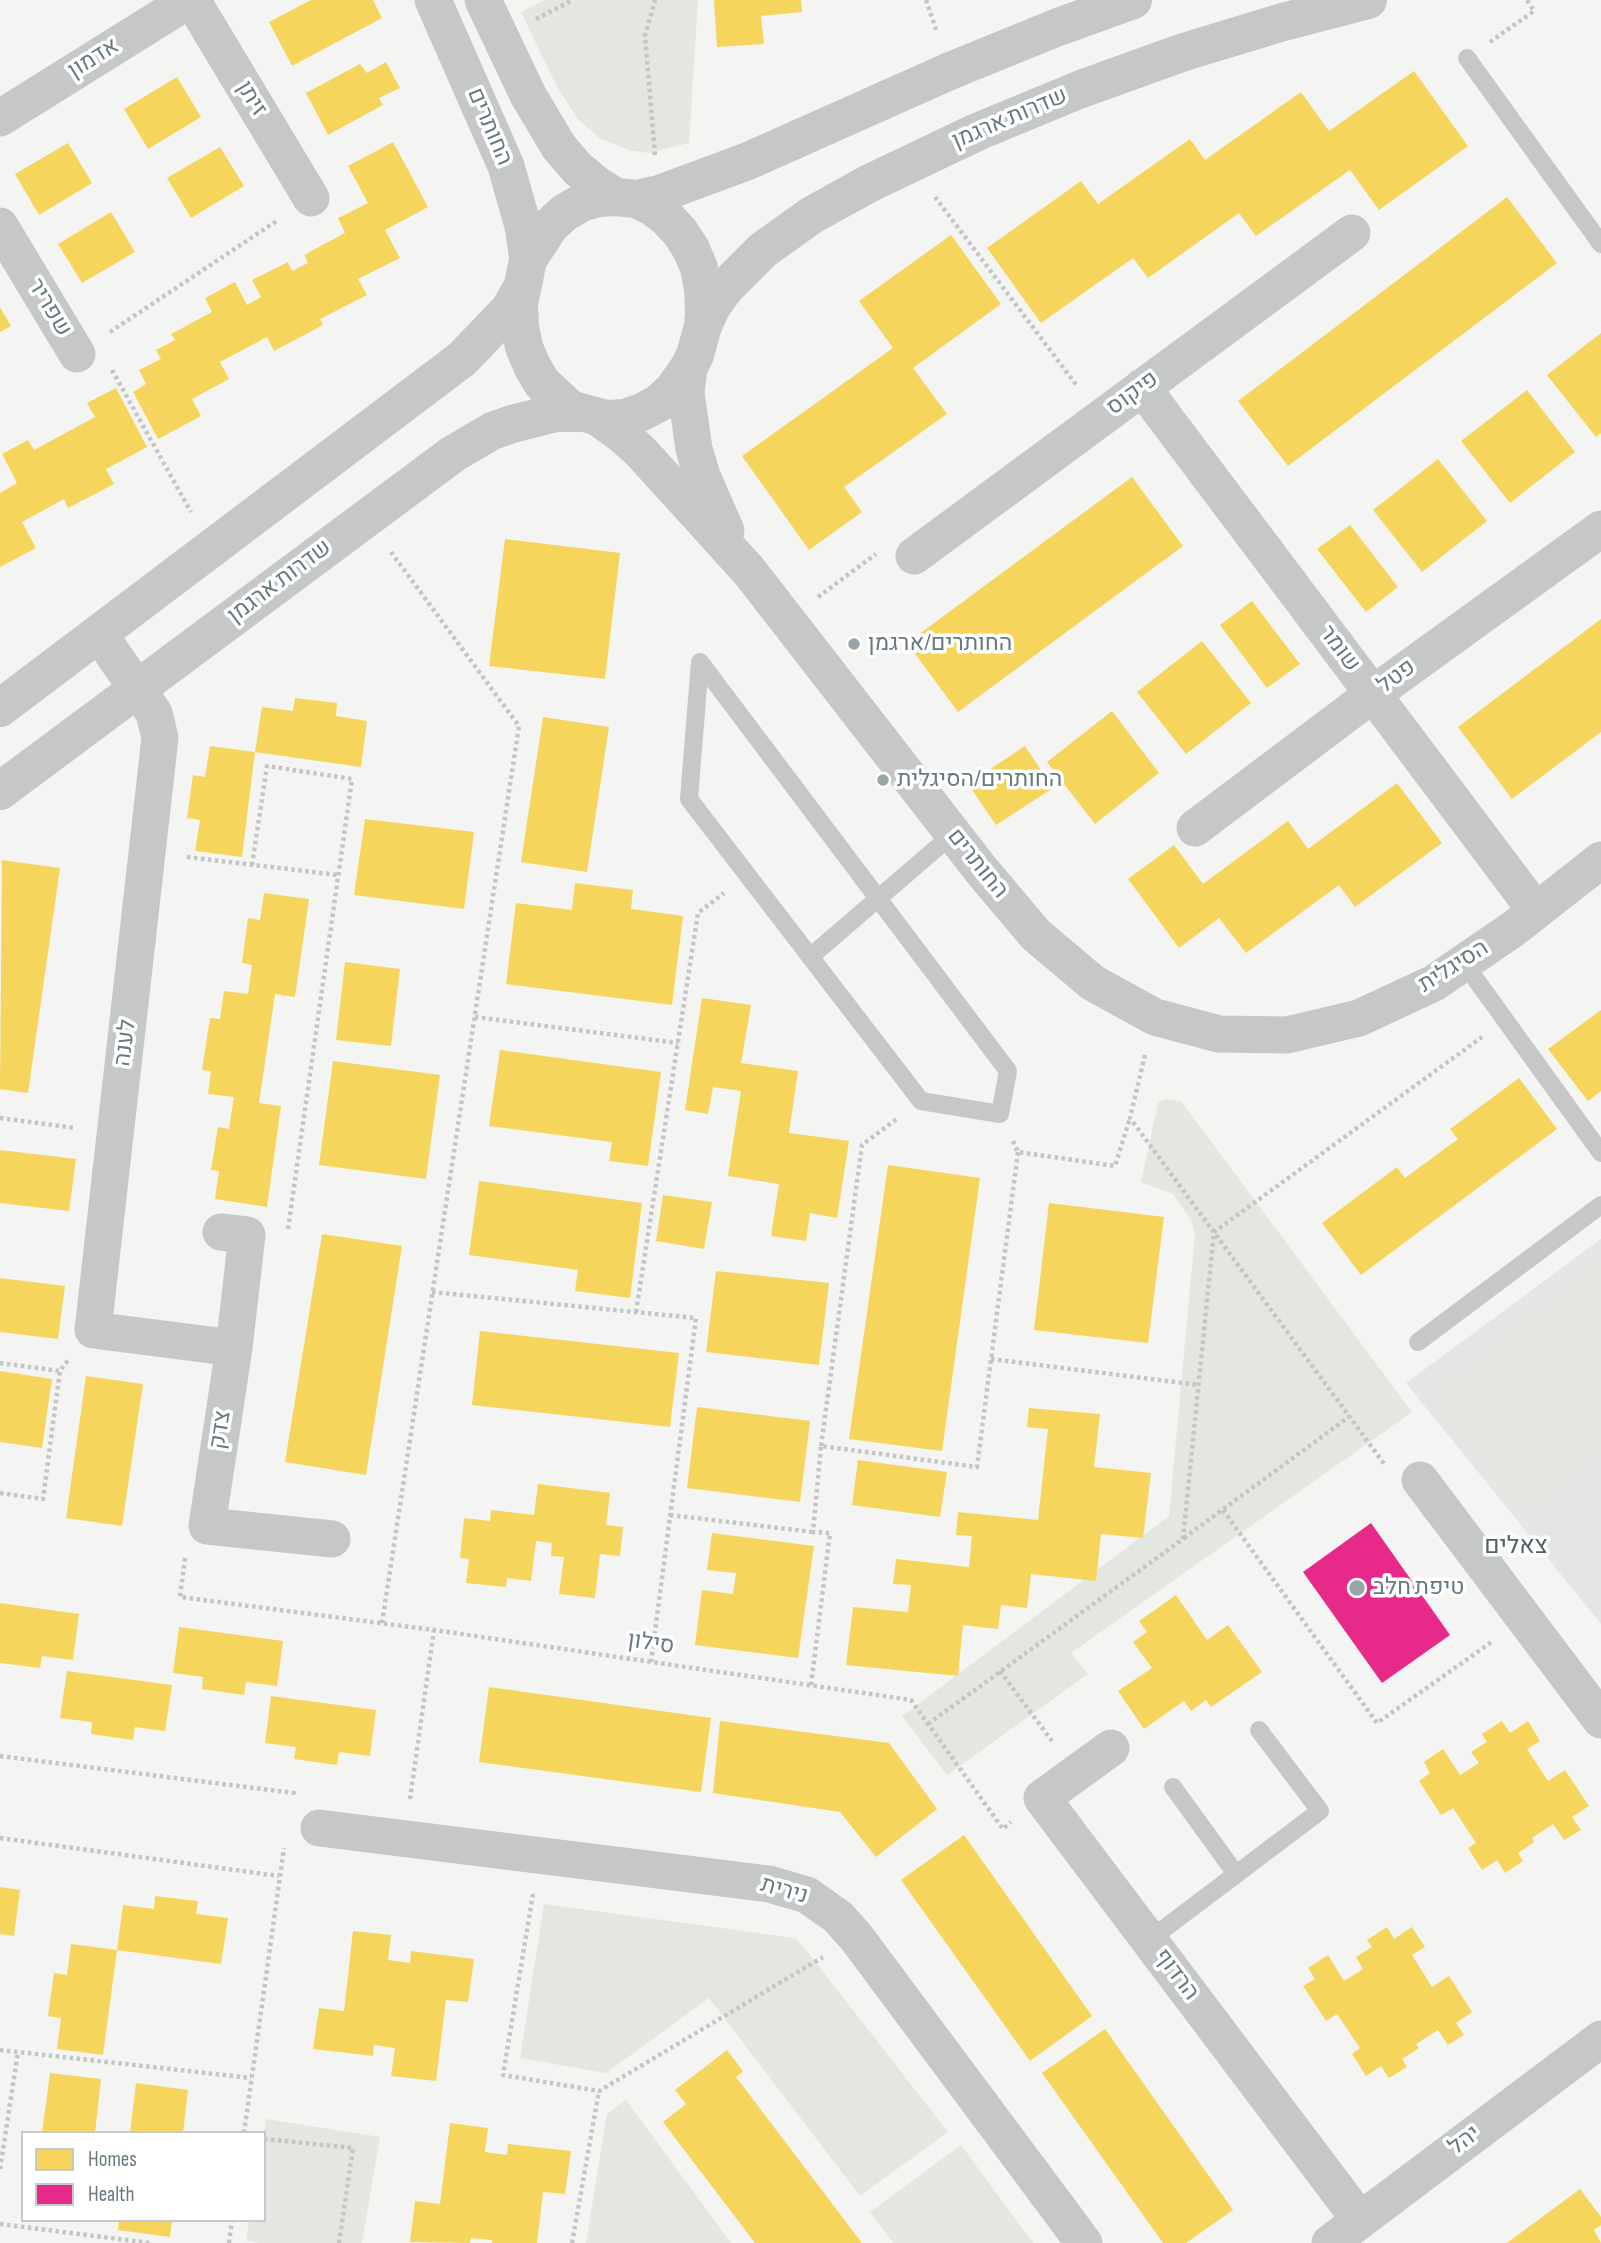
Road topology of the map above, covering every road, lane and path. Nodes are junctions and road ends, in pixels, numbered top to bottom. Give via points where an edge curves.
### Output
1 (191, 0) edge
2 (433, 0) edge
3 (483, 0) edge
4 (655, 0) edge
5 (1133, 0) edge
6 (1368, 0) edge
7 (1527, 0) edge
8 (1466, 58) joint
9 (0, 118) edge
10 (910, 164) junction
11 (637, 197) junction
12 (311, 198) joint
13 (0, 226) edge
14 (1352, 233) dead end
15 (1601, 244) edge
16 (524, 276) junction
17 (703, 326) junction
18 (87, 348) junction
19 (689, 367) junction
20 (1142, 387) junction
21 (589, 415) junction
22 (1101, 418) junction
23 (366, 517) junction
24 (1601, 529) edge
25 (211, 549) junction
26 (914, 556) joint
27 (749, 571) junction
28 (787, 621) junction
29 (99, 634) junction
30 (139, 689) junction
31 (1373, 694) junction
32 (0, 708) edge
33 (0, 791) edge
34 (1195, 828) dead end
35 (953, 834) junction
36 (148, 852) junction
37 (1601, 860) edge
38 (252, 865) junction
39 (747, 874) junction
40 (338, 875) junction
41 (878, 899) junction
42 (1536, 911) junction
43 (810, 957) junction
44 (1464, 963) junction
45 (475, 1017) junction
46 (1155, 1017) junction
47 (1506, 1020) junction
48 (1287, 1035) joint
49 (678, 1043) junction
50 (921, 1101) junction
51 (1000, 1114) junction
52 (0, 1118) edge
53 (1130, 1118) junction
54 (116, 1134) junction
55 (1018, 1152) junction
56 (1601, 1153) edge
57 (1601, 1205) edge
58 (1214, 1232) junction
59 (234, 1233) joint
60 (432, 1292) junction
61 (636, 1312) junction
62 (93, 1330) junction
63 (1418, 1342) dead end
64 (234, 1348) junction
65 (991, 1359) junction
66 (0, 1363) edge
67 (60, 1371) junction
68 (1199, 1385) junction
69 (1350, 1416) junction
70 (821, 1446) junction
71 (1420, 1480) joint
72 (0, 1493) edge
73 (1223, 1510) junction
74 (670, 1515) junction
75 (813, 1532) junction
76 (332, 1539) dead end
77 (1183, 1539) junction
78 (180, 1597) dead end
79 (1524, 1619) junction
80 (382, 1623) junction
81 (434, 1630) junction
82 (651, 1662) junction
83 (1000, 1671) junction
84 (811, 1685) junction
85 (1601, 1720) edge
86 (928, 1724) junction
87 (1259, 1730) dead end
88 (1111, 1748) dead end
89 (0, 1756) edge
90 (1076, 1773) junction
91 (1173, 1787) dead end
92 (1042, 1798) junction
93 (303, 1826) junction
94 (0, 1838) edge
95 (405, 1839) junction
96 (539, 1856) junction
97 (1237, 1874) junction
98 (279, 1876) junction
99 (856, 1937) junction
100 (1149, 1940) junction
101 (1601, 2039) edge
102 (0, 2050) edge
103 (18, 2052) junction
104 (251, 2078) junction
105 (599, 2091) junction
106 (244, 2131) edge
107 (266, 2138) edge
108 (0, 2169) edge
109 (1360, 2220) junction
110 (232, 2222) edge
111 (0, 2224) edge
112 (149, 2243) edge
113 (229, 2243) edge
114 (339, 2243) edge
115 (572, 2243) edge
116 (1084, 2243) edge
117 (1330, 2243) edge

1 - 9 street, אדמון
1 - 12 street, זיתן
2 - 16 street, החותרים via 506,166 523,226
3 - 11 street, החותרים via 528,95 559,147 596,184
4 - 11 path via 645,36
5 - 11 street via 950,71 748,161
6 - 10 street, שדרות ארגמן via 1184,52 1082,89
7 - 8 path via 1534,11
8 - 15 lane
10 - 17 street, שדרות ארגמן via 813,215 763,250 726,287
10 - 22 path
11 - 16 street via 589,201 564,213 544,234
11 - 17 street via 667,218 691,248 703,289
12 - 18 path
13 - 18 street, שפריר
14 - 20 street, פיקוס
16 - 21 street via 520,326 532,366 555,398
16 - 25 street via 509,310 462,359
17 - 19 street
18 - 25 path
19 - 21 street via 673,390 642,412 625,418
19 - 27 street, החותרים via 686,394 694,450 713,503
20 - 22 street, פיקוס
20 - 31 street, שומר
21 - 23 street, שדרות ארגמן via 533,417 492,431 433,466
21 - 27 street, החותרים via 614,428 641,452
22 - 26 street, פיקוס
23 - 30 street, שדרות ארגמן
23 - 45 path via 520,726
24 - 31 street, פטל
25 - 29 street
26 - 28 path via 895,540
27 - 28 street, החותרים
28 - 35 street, החותרים
29 - 30 street, לענה
29 - 32 street
30 - 33 street, שדרות ארגמן
30 - 36 street, לענה via 154,713 160,738
31 - 34 street, פטל
31 - 42 street, שומר
35 - 41 lane
35 - 46 street, החותרים via 1036,935 1093,983
36 - 38 path
36 - 54 street, לענה
37 - 42 street, הסיגלית
38 - 40 path
38 - 40 path via 267,766 352,779
39 - 41 lane via 689,799 699,663
39 - 43 lane
39 - 49 path via 698,913
40 - 59 path via 286,1242
41 - 43 lane
41 - 51 lane via 1008,1071
42 - 44 street, הסיגלית
43 - 50 lane
44 - 47 lane
44 - 48 street, הסיגלית via 1434,983 1359,1018
45 - 49 path
45 - 60 path
46 - 48 street, החותרים via 1219,1034
46 - 53 path
47 - 56 lane
47 - 58 path
49 - 61 path
50 - 51 lane
50 - 70 path via 862,1145
51 - 55 path
52 - 54 path
53 - 55 path via 1115,1166
53 - 58 path
54 - 62 street, לענה
55 - 65 path
57 - 63 lane
58 - 68 path
58 - 69 path
59 - 64 street, צדק
60 - 61 path
60 - 80 path
61 - 74 path via 696,1318
62 - 64 street
62 - 67 path
64 - 76 street, צדק via 207,1526
65 - 68 path
65 - 70 path via 977,1467
66 - 67 path
67 - 72 path via 43,1499
68 - 77 path
69 - 71 path via 1391,1472
69 - 73 path
70 - 75 path
71 - 79 street
73 - 77 path
73 - 79 path via 1377,1723
74 - 75 path
74 - 82 path
75 - 84 path via 830,1533
77 - 83 path
78 - 80 path, סילון
79 - 85 street
80 - 81 path, סילון
81 - 82 path, סילון
81 - 95 path
82 - 84 path, סילון
83 - 86 path
83 - 90 path
84 - 86 path, סילון via 911,1700
86 - 92 path, סילון via 1003,1829
87 - 97 lane via 1320,1811
88 - 90 street
89 - 93 path via 294,1793
90 - 92 street
91 - 97 lane
92 - 100 street, הרדוף
93 - 95 street, נירית
93 - 98 path
94 - 98 path
95 - 96 street, נירית
96 - 99 street, נירית via 782,1886 818,1901
96 - 105 path via 503,2075
97 - 100 lane
98 - 104 path
99 - 105 path
99 - 116 street, נירית
100 - 109 street, הרדוף
101 - 109 street, יהל
102 - 103 path
103 - 104 path
103 - 108 path
104 - 106 path
105 - 115 path
107 - 114 path via 353,2148
109 - 117 street, יהל
110 - 113 path
111 - 112 path

